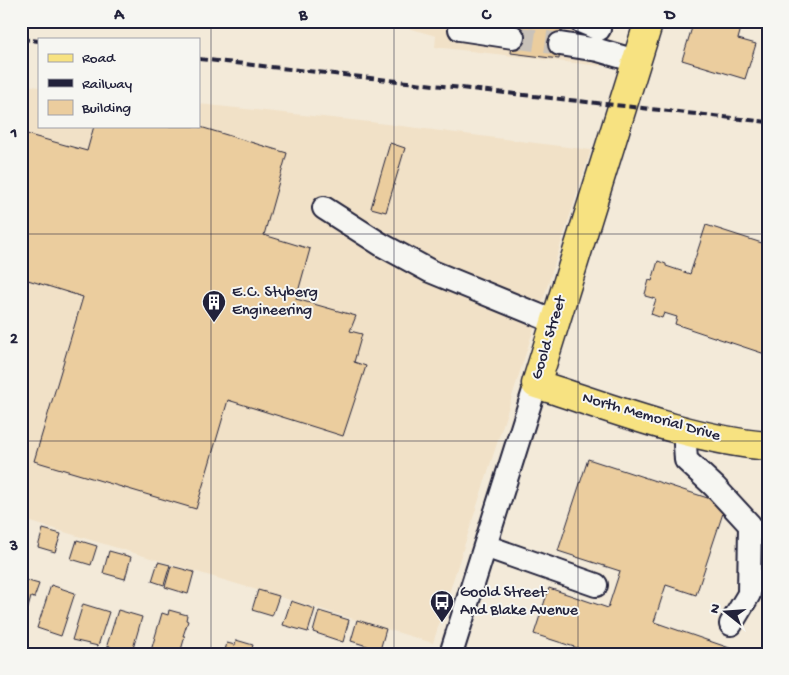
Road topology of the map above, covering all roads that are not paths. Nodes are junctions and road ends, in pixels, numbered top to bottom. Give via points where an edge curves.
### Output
1 (463, 21) edge
2 (649, 21) edge
3 (592, 33) edge
4 (513, 37) tunnel mouth
5 (560, 44) tunnel mouth
6 (636, 61) junction
7 (324, 208) dead end
8 (555, 322) junction
9 (536, 384) junction
10 (684, 429) junction
11 (768, 446) edge
12 (484, 546) junction
13 (596, 585) dead end
14 (731, 624) dead end
15 (451, 654) edge

1 - 4 street via 460,29
2 - 6 main road, Goold Street
3 - 5 street
3 - 6 street
6 - 8 main road, Goold Street
7 - 8 street via 430,271
8 - 9 main road, Goold Street
9 - 10 main road, North Memorial Drive
9 - 12 street, Goold Street
10 - 11 main road, North Memorial Drive
10 - 14 street via 686,460 750,525 750,594
12 - 13 street
12 - 15 street, Goold Street

